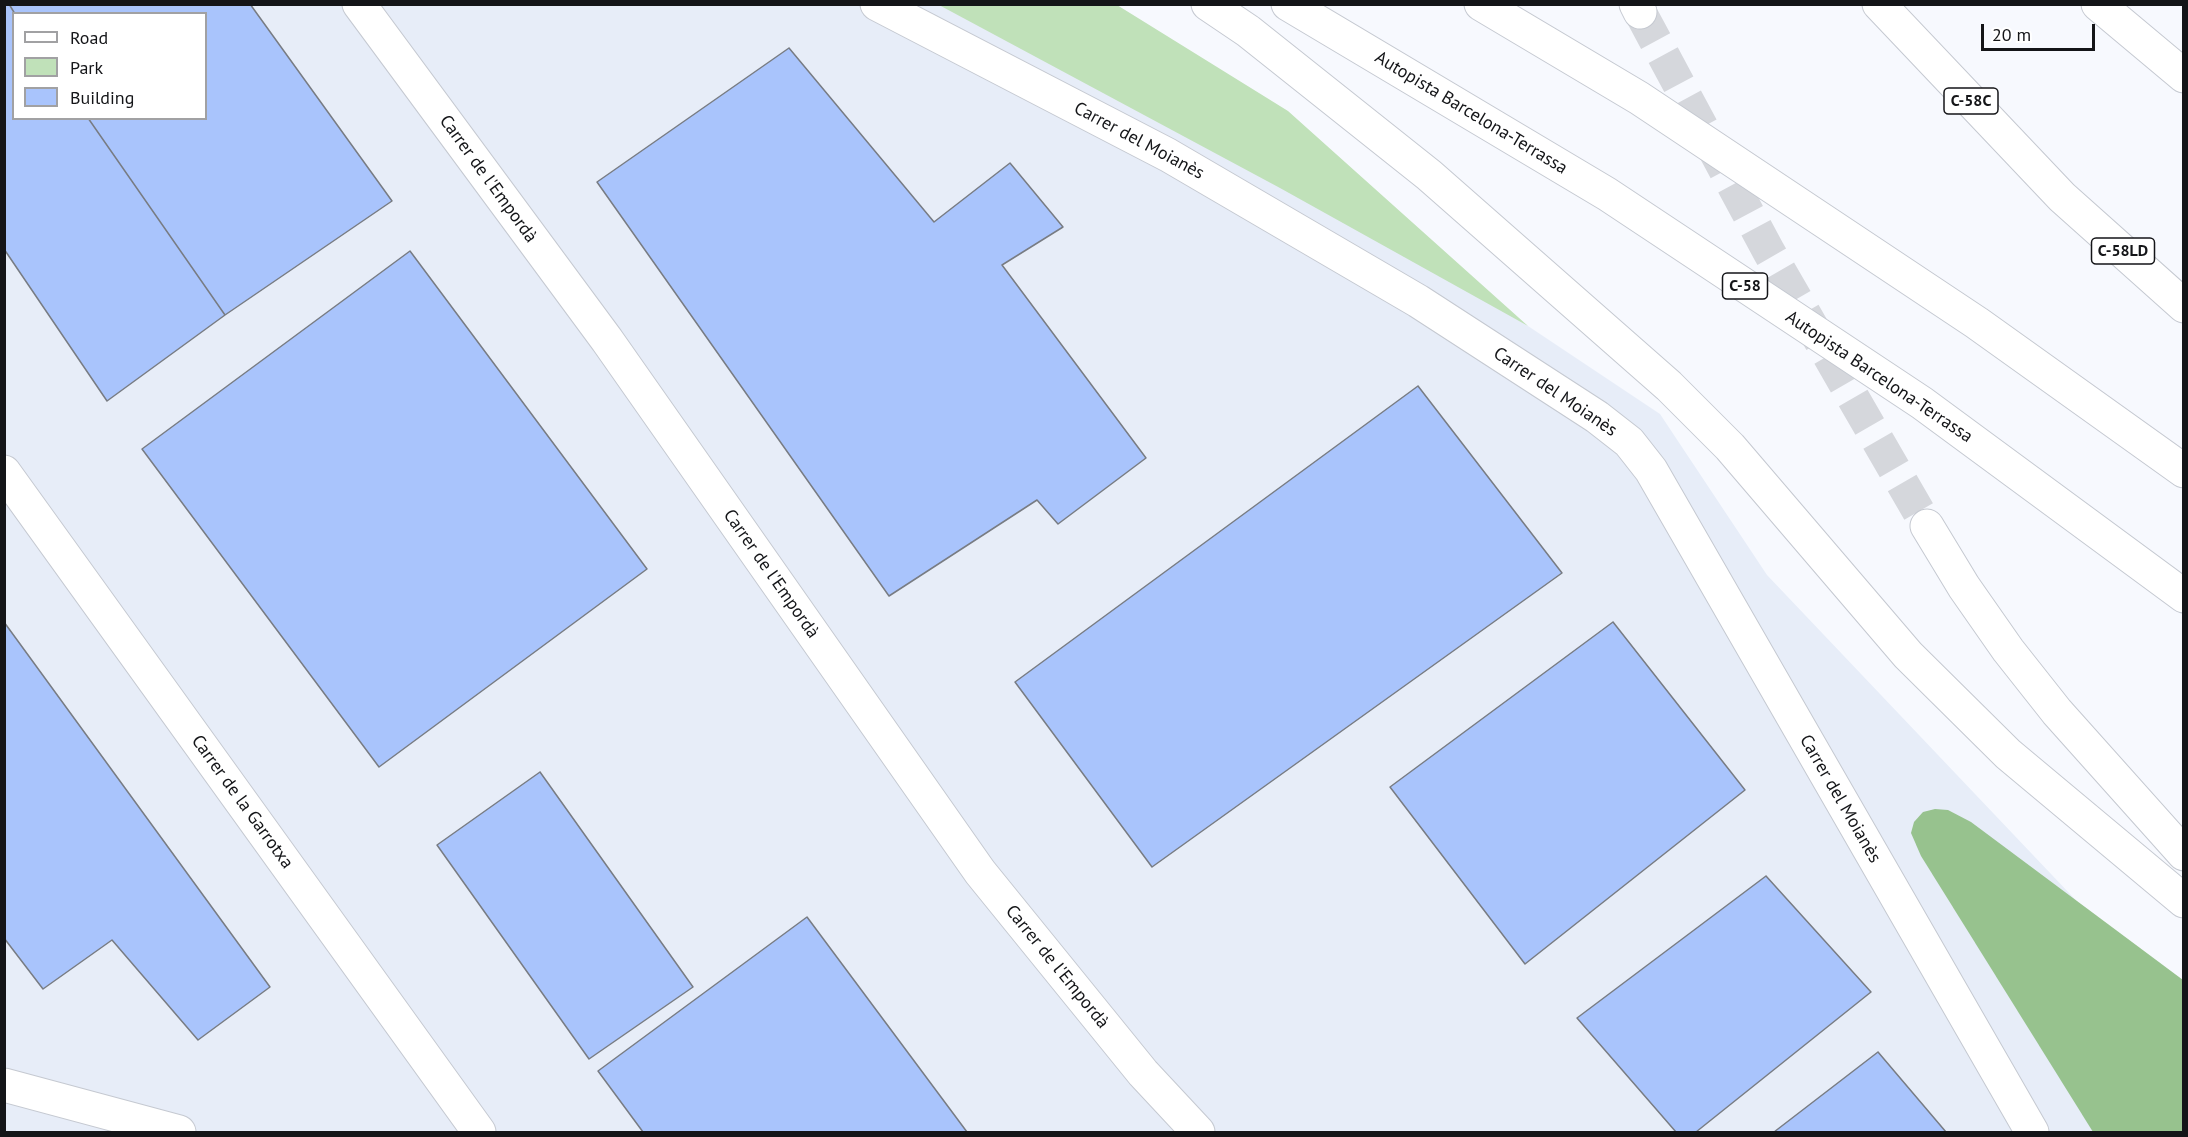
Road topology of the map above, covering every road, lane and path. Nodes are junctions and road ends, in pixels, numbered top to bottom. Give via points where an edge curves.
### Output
1 (359, 4) edge
2 (877, 4) edge
3 (1208, 4) edge
4 (1288, 4) edge
5 (1481, 4) edge
6 (1879, 4) edge
7 (2098, 4) edge
8 (2184, 76) edge
9 (2062, 196) joint
10 (2184, 306) edge
11 (2184, 471) edge
12 (4, 472) edge
13 (1927, 526) tunnel mouth
14 (2184, 596) edge
15 (2184, 854) edge
16 (2184, 901) edge
17 (4, 1085) edge
18 (179, 1132) edge
19 (479, 1132) edge
20 (1198, 1132) edge
21 (2032, 1132) edge

1 - 20 main road, Carrer de l'Empordà via 607,340 980,872 1143,1073
2 - 21 main road, Carrer del Moianès via 1178,160 1418,301 1597,417 1629,442 1651,470
3 - 16 main road via 1248,30 1429,175 1669,386 1730,447 1908,655 2008,754
4 - 14 main road, Autopista Barcelona-Terrassa / C-58 via 1607,194 1922,403
5 - 11 main road via 1639,98 1977,323
6 - 9 main road, C-58C
7 - 8 main road
9 - 10 main road, C-58LD
12 - 19 main road, Carrer de la Garrotxa
13 - 15 main road via 2008,650 2057,712
17 - 18 main road

